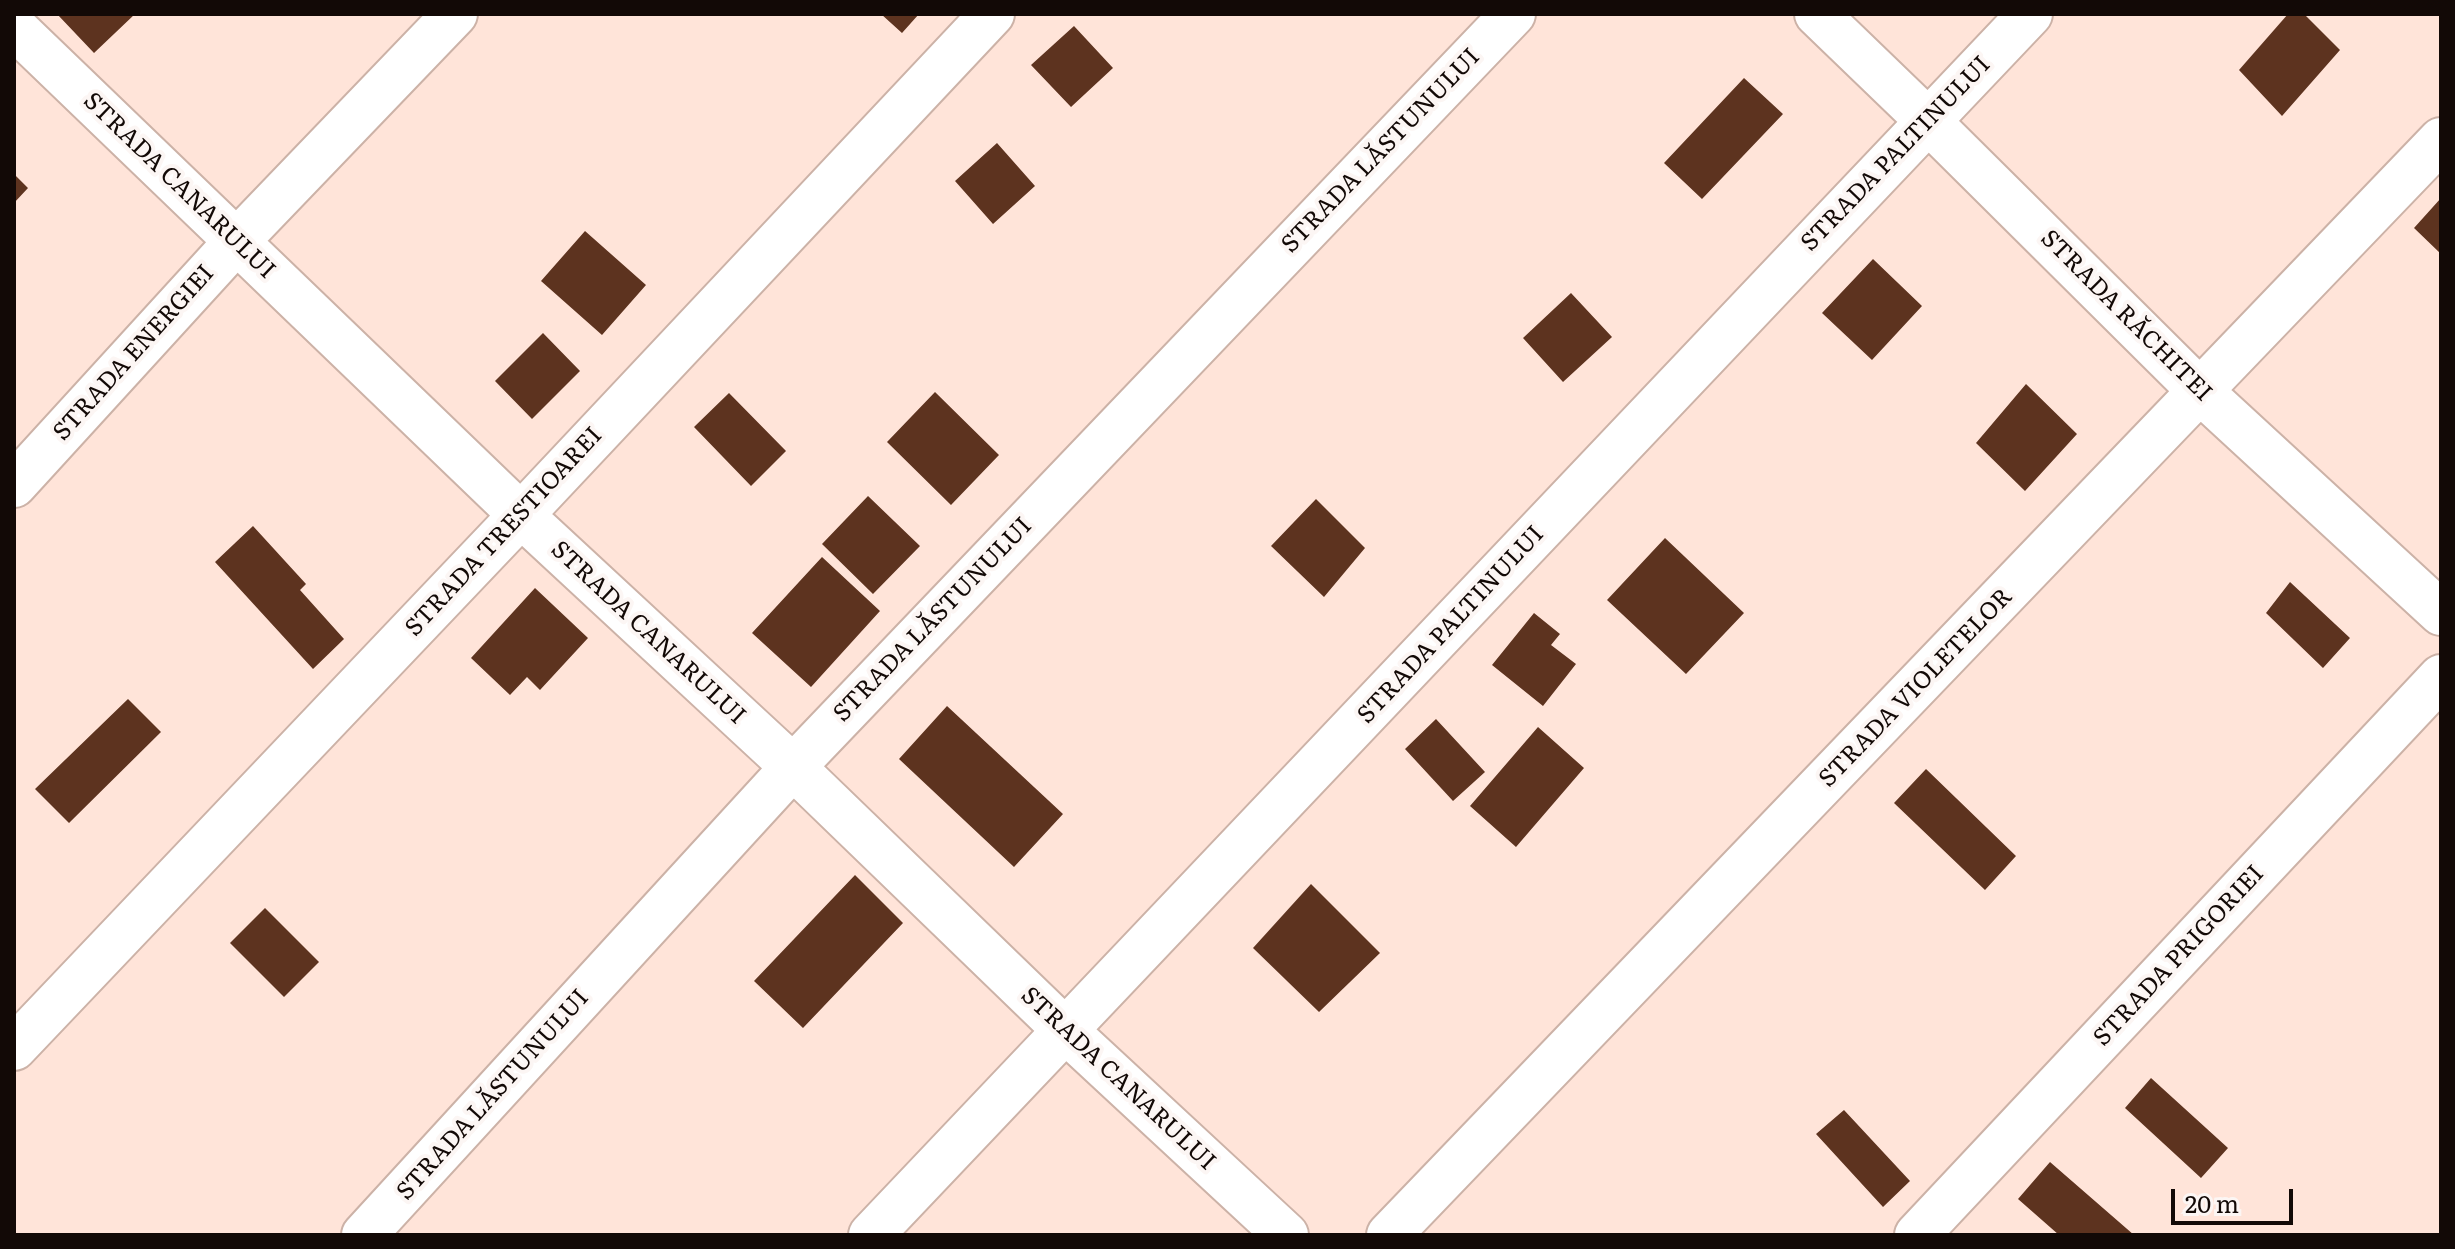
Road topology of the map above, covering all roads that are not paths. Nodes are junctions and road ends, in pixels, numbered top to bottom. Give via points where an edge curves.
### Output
1 (455, 14) edge
2 (992, 14) edge
3 (1513, 14) edge
4 (1817, 14) edge
5 (2030, 14) edge
6 (14, 27) edge
7 (1928, 121) junction
8 (2441, 140) edge
9 (236, 242) junction
10 (2201, 392) junction
11 (14, 485) edge
12 (521, 515) junction
13 (2441, 613) edge
14 (2441, 677) edge
15 (793, 767) junction
16 (1066, 1031) junction
17 (14, 1048) edge
18 (364, 1235) edge
19 (871, 1235) edge
20 (1286, 1235) edge
21 (1389, 1235) edge
22 (1917, 1235) edge

1 - 9 street, STRADA ENERGIEI
2 - 12 street, STRADA TRESTIOAREI
3 - 15 street, STRADA LĂSTUNULUI
4 - 7 street, STRADA RĂCHITEI
5 - 7 street, STRADA PALTINULUI
6 - 9 street, STRADA CANARULUI
7 - 10 street, STRADA RĂCHITEI
7 - 16 street, STRADA PALTINULUI
8 - 10 street, STRADA VIOLETELOR
9 - 11 street, STRADA ENERGIEI
9 - 12 street, STRADA CANARULUI
10 - 13 street, STRADA RĂCHITEI
10 - 21 street, STRADA VIOLETELOR
12 - 15 street, STRADA CANARULUI
12 - 17 street, STRADA TRESTIOAREI
14 - 22 street, STRADA PRIGORIEI
15 - 16 street, STRADA CANARULUI
15 - 18 street, STRADA LĂSTUNULUI
16 - 19 street, STRADA PALTINULUI
16 - 20 street, STRADA CANARULUI

